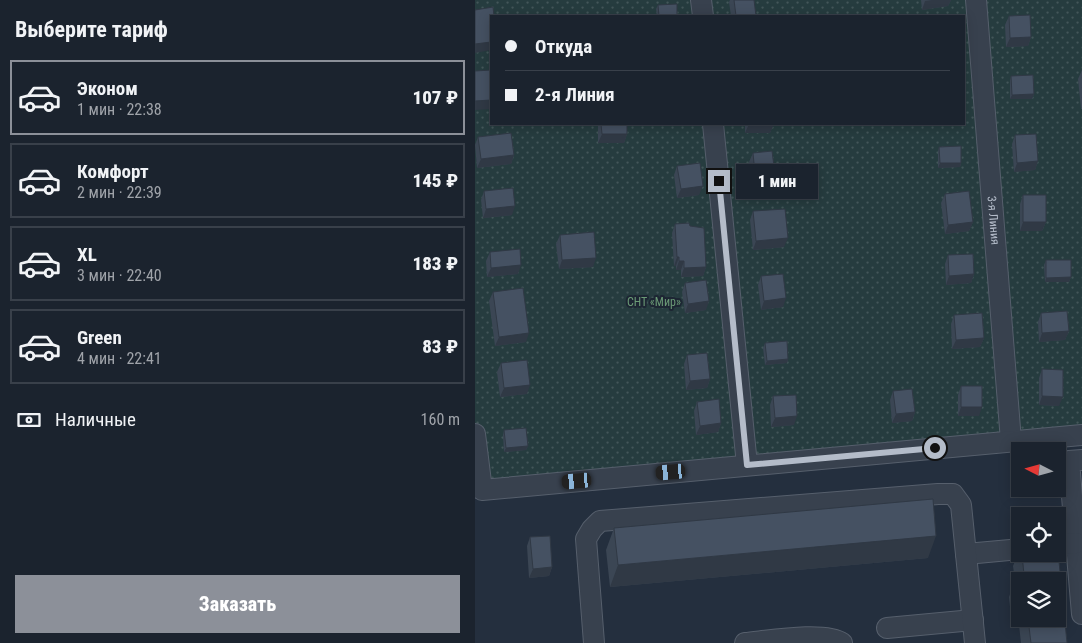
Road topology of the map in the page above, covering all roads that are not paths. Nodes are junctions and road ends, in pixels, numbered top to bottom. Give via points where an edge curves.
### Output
1 (701, 0) edge
2 (976, 0) edge
3 (703, 15) edge
4 (713, 125) edge
5 (475, 434) edge
6 (1082, 435) edge
7 (1011, 441) junction
8 (1082, 460) edge
9 (747, 465) junction
10 (1067, 544) edge
11 (1011, 550) edge
12 (966, 554) junction
13 (1082, 614) edge
14 (973, 620) junction
15 (887, 628) dead end
16 (594, 643) edge
17 (745, 643) edge
18 (842, 643) edge
19 (975, 643) edge

1 - 3 lane
2 - 7 lane, 3-я Линия
4 - 9 lane
5 - 9 lane via 482,490
6 - 7 lane
7 - 9 lane
8 - 10 lane via 1069,461
10 - 13 lane
11 - 12 lane
12 - 14 lane
12 - 16 lane via 961,505 953,494 600,521 587,539
14 - 15 lane
14 - 19 lane
17 - 18 lane via 823,638

